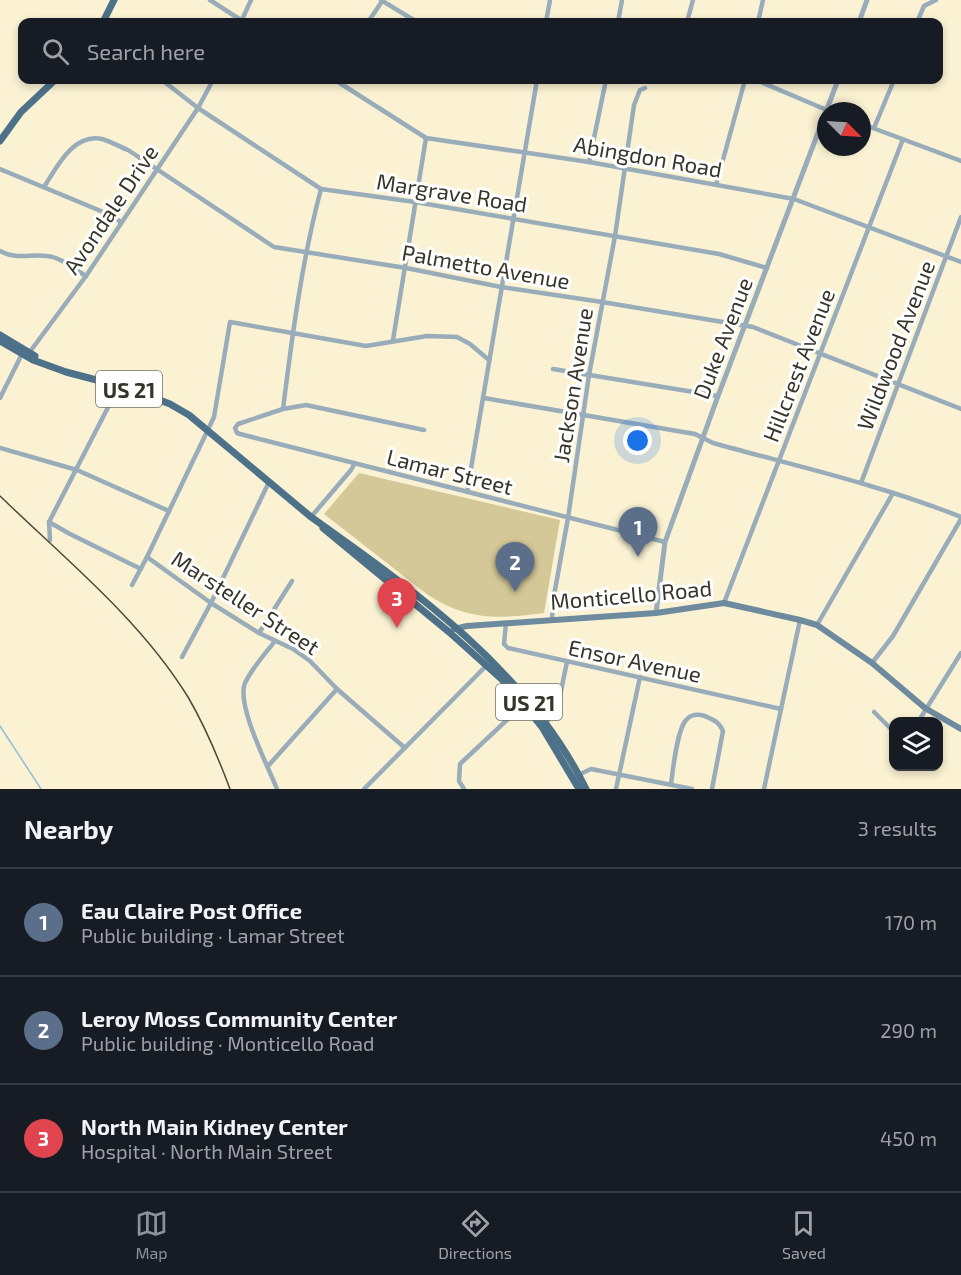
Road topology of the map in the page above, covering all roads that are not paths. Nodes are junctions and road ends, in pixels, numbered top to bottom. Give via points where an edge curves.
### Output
1 (114, 0) edge
2 (210, 0) edge
3 (251, 0) edge
4 (382, 0) edge
5 (550, 0) edge
6 (622, 0) edge
7 (693, 0) edge
8 (763, 0) edge
9 (867, 0) edge
10 (936, 0) edge
11 (105, 18) edge
12 (236, 18) edge
13 (244, 18) edge
14 (371, 18) edge
15 (411, 18) edge
16 (547, 18) edge
17 (619, 18) edge
18 (688, 18) edge
19 (759, 18) edge
20 (860, 18) edge
21 (919, 18) edge
22 (51, 84) edge
23 (167, 84) edge
24 (211, 84) edge
25 (341, 84) edge
26 (536, 84) edge
27 (605, 84) edge
28 (744, 84) edge
29 (766, 84) edge
30 (837, 84) edge
31 (892, 84) edge
32 (645, 88) dead end
33 (831, 102) edge
34 (817, 105) edge
35 (198, 108) junction
36 (871, 127) edge
37 (874, 128) junction
38 (426, 138) junction
39 (817, 139) edge
40 (903, 139) junction
41 (0, 141) edge
42 (525, 153) junction
43 (961, 161) edge
44 (589, 162) junction
45 (624, 168) junction
46 (0, 169) edge
47 (155, 170) junction
48 (716, 186) junction
49 (44, 187) junction
50 (321, 189) junction
51 (794, 199) junction
52 (415, 202) junction
53 (961, 217) edge
54 (513, 218) junction
55 (121, 222) junction
56 (870, 227) junction
57 (615, 236) junction
58 (0, 251) edge
59 (308, 253) junction
60 (946, 256) junction
61 (961, 262) edge
62 (405, 268) junction
63 (767, 268) junction
64 (86, 276) junction
65 (501, 287) junction
66 (602, 302) junction
67 (744, 326) junction
68 (292, 333) junction
69 (0, 335) edge
70 (393, 340) junction
71 (0, 342) edge
72 (820, 353) junction
73 (26, 354) junction
74 (489, 360) junction
75 (553, 369) dead end
76 (589, 375) junction
77 (898, 384) junction
78 (119, 386) junction
79 (718, 396) junction
80 (0, 398) edge
81 (484, 398) junction
82 (283, 409) junction
83 (961, 410) edge
84 (583, 416) junction
85 (424, 430) dead end
86 (208, 432) junction
87 (702, 437) junction
88 (0, 448) edge
89 (779, 462) junction
90 (355, 463) junction
91 (77, 470) junction
92 (269, 482) junction
93 (861, 483) junction
94 (467, 492) junction
95 (892, 493) junction
96 (169, 511) junction
97 (568, 518) junction
98 (961, 518) edge
99 (314, 519) junction
100 (49, 522) junction
101 (50, 540) dead end
102 (665, 542) junction
103 (147, 557) junction
104 (141, 569) junction
105 (292, 580) dead end
106 (132, 585) dead end
107 (211, 603) junction
108 (724, 603) junction
109 (656, 613) junction
110 (552, 620) junction
111 (800, 620) junction
112 (506, 623) junction
113 (817, 626) junction
114 (452, 630) junction
115 (259, 633) junction
116 (275, 641) junction
117 (961, 652) edge
118 (182, 657) dead end
119 (567, 662) junction
120 (489, 663) junction
121 (872, 663) junction
122 (640, 677) junction
123 (337, 689) junction
124 (526, 701) junction
125 (925, 708) junction
126 (781, 709) junction
127 (874, 712) dead end
128 (920, 717) edge
129 (544, 725) junction
130 (889, 727) edge
131 (961, 729) edge
132 (405, 748) junction
133 (268, 766) junction
134 (619, 774) junction
135 (576, 776) junction
136 (670, 784) junction
137 (277, 789) edge
138 (364, 789) edge
139 (464, 789) edge
140 (579, 789) edge
141 (585, 789) edge
142 (616, 789) edge
143 (692, 789) edge
144 (712, 789) edge
145 (764, 789) edge

1 - 11 main road
2 - 12 street
3 - 13 street
4 - 14 street
4 - 15 street
5 - 16 street
6 - 17 street
7 - 18 street
8 - 19 street
9 - 20 street
10 - 21 street via 924,6
22 - 41 main road via 21,112
23 - 35 street, Margrave Road
24 - 35 street, Avondale Drive
25 - 38 street, Abingdon Road
26 - 42 street
27 - 44 street
28 - 48 street
29 - 34 street
30 - 33 street, Duke Avenue
31 - 37 street
32 - 45 street, Jackson Avenue via 640,90 634,105
35 - 47 street, Avondale Drive
35 - 50 street, Margrave Road
36 - 37 street
37 - 40 street
38 - 42 street, Abingdon Road
38 - 52 street
39 - 51 street, Duke Avenue
40 - 43 street
40 - 56 street, Hillcrest Avenue
42 - 44 street, Abingdon Road
42 - 54 street
44 - 45 street, Abingdon Road
45 - 48 street, Abingdon Road
45 - 57 street, Jackson Avenue
46 - 49 street
47 - 49 street, Palmetto Avenue via 128,150 101,139 85,140 66,153
47 - 55 street, Avondale Drive
47 - 59 street, Palmetto Avenue via 274,247
48 - 51 street, Abingdon Road
49 - 55 street
50 - 52 street, Margrave Road
50 - 59 street
51 - 56 street, Abingdon Road
51 - 63 street, Duke Avenue
52 - 54 street, Margrave Road
52 - 62 street
53 - 60 street, Wildwood Avenue
54 - 57 street, Margrave Road
54 - 65 street
55 - 64 street, Avondale Drive
56 - 60 street, Abingdon Road
56 - 72 street, Hillcrest Avenue
57 - 63 street, Margrave Road via 719,254
57 - 66 street, Jackson Avenue
58 - 64 street via 9,256 48,256
59 - 62 street, Palmetto Avenue
59 - 68 street
60 - 61 street, Abingdon Road
60 - 77 street, Wildwood Avenue
62 - 65 street, Palmetto Avenue
62 - 70 street
63 - 67 street, Duke Avenue
64 - 73 street, Avondale Drive
65 - 66 street, Palmetto Avenue
65 - 74 street
66 - 67 street, Palmetto Avenue
66 - 76 street, Jackson Avenue
67 - 72 street, Palmetto Avenue
67 - 79 street, Duke Avenue
68 - 70 street via 366,346
68 - 82 street
68 - 86 street via 230,322
69 - 73 main road, US 21
70 - 74 street via 457,337
71 - 73 main road, US 21
72 - 77 street, Palmetto Avenue
72 - 89 street, Hillcrest Avenue
73 - 78 main road, US 21 via 66,372
73 - 80 street, Avondale Drive
74 - 81 street
75 - 76 street
76 - 79 street
76 - 84 street, Jackson Avenue
77 - 83 street, Palmetto Avenue
77 - 93 street, Wildwood Avenue
78 - 86 main road, US 21 via 170,404
78 - 91 street
79 - 87 street, Duke Avenue
81 - 84 street
81 - 94 street
82 - 85 street via 306,405
82 - 90 street, Lamar Street via 238,424 235,430
84 - 87 street
84 - 97 street, Jackson Avenue
86 - 92 main road, US 21
86 - 96 street
87 - 89 street
87 - 102 street, Duke Avenue
88 - 91 street
89 - 93 street
89 - 108 street, Hillcrest Avenue
90 - 94 street, Lamar Street
90 - 99 street
91 - 96 street
91 - 100 street
92 - 99 main road, US 21
92 - 107 street
93 - 95 street
94 - 97 street, Lamar Street
95 - 98 street
95 - 113 street
96 - 103 street
97 - 102 street, Lamar Street
97 - 110 street, Jackson Avenue
98 - 121 street
99 - 114 main road, US 21 via 402,583
100 - 101 street
100 - 104 street, Marsteller Street
102 - 109 street, Duke Avenue
103 - 104 street
103 - 107 street, Marsteller Street
104 - 106 street
105 - 115 street
107 - 115 street, Marsteller Street
107 - 118 street
108 - 109 main road, Monticello Road
108 - 111 main road, Monticello Road
109 - 110 main road, Monticello Road
110 - 112 main road, Monticello Road
111 - 113 main road, Monticello Road
111 - 126 street
112 - 114 main road, Monticello Road
112 - 119 street, Ensor Avenue via 504,644 508,648
113 - 121 main road, Monticello Road
114 - 120 main road, US 21
115 - 116 street, Marsteller Street
116 - 123 street, Marsteller Street via 310,661
116 - 133 street via 245,683 243,692 245,713
117 - 125 street
119 - 122 street, Ensor Avenue
119 - 129 street via 557,710
120 - 124 main road, US 21
120 - 132 street
121 - 125 main road, Monticello Road
122 - 126 street, Ensor Avenue
122 - 134 street
123 - 132 street, Marsteller Street
123 - 133 street
124 - 129 main road, US 21
124 - 139 street via 460,764 459,781
125 - 128 street
125 - 131 main road, Monticello Road
126 - 145 street
127 - 130 street
129 - 135 main road, US 21
132 - 138 street
133 - 137 street
134 - 135 street via 591,769
134 - 136 street
134 - 142 street
135 - 140 main road, US 21
135 - 141 main road, US 21
136 - 143 street
136 - 144 street via 685,720 700,715 720,724 723,731

